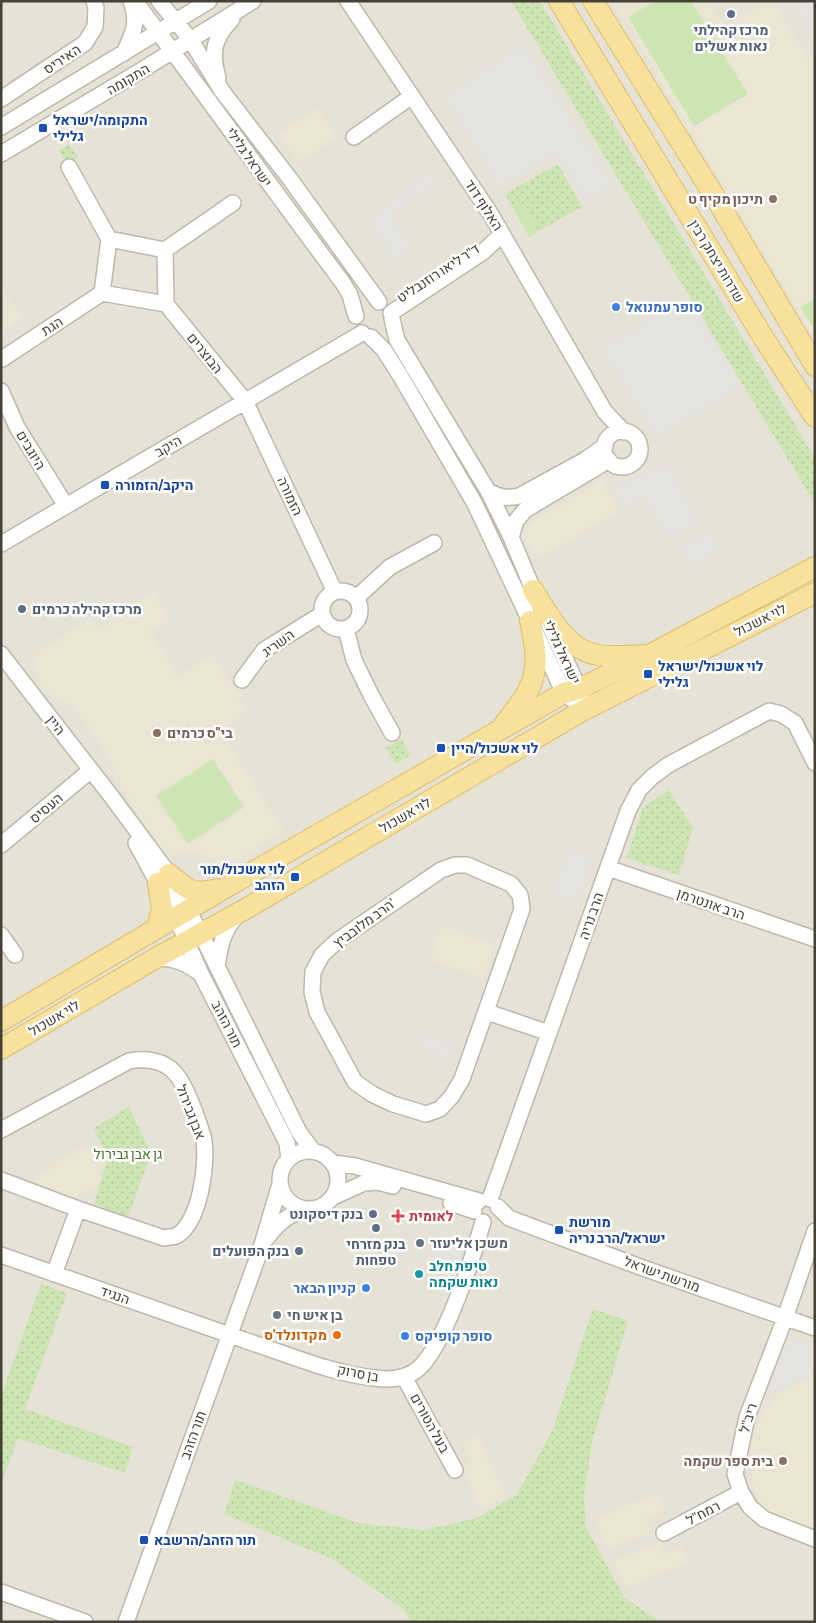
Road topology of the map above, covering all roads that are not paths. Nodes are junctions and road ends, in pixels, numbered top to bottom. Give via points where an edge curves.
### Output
1 (94, 1) edge
2 (131, 1) edge
3 (135, 1) edge
4 (159, 1) edge
5 (209, 1) edge
6 (559, 1) edge
7 (593, 1) edge
8 (349, 2) edge
9 (248, 5) edge
10 (176, 22) junction
11 (158, 32) junction
12 (190, 40) junction
13 (173, 51) junction
14 (124, 54) junction
15 (142, 70) junction
16 (201, 89) junction
17 (222, 91) junction
18 (412, 96) junction
19 (1, 99) edge
20 (1, 127) edge
21 (354, 137) dead end
22 (1, 154) edge
23 (69, 167) dead end
24 (233, 203) dead end
25 (502, 234) junction
26 (108, 239) junction
27 (165, 250) junction
28 (102, 294) junction
29 (166, 304) junction
30 (387, 310) junction
31 (361, 328) junction
32 (2, 359) edge
33 (815, 366) edge
34 (1, 373) edge
35 (1, 391) edge
36 (245, 401) junction
37 (605, 412) junction
38 (815, 417) edge
39 (624, 432) junction
40 (608, 448) junction
41 (488, 491) junction
42 (66, 506) junction
43 (511, 537) junction
44 (434, 543) dead end
45 (1, 544) edge
46 (815, 567) edge
47 (534, 590) junction
48 (335, 592) junction
49 (815, 592) edge
50 (356, 598) junction
51 (322, 614) junction
52 (530, 621) junction
53 (346, 629) junction
54 (1, 654) edge
55 (651, 654) junction
56 (242, 680) dead end
57 (572, 691) junction
58 (582, 711) junction
59 (499, 730) junction
60 (392, 733) dead end
61 (815, 763) edge
62 (91, 770) junction
63 (1, 845) edge
64 (608, 868) junction
65 (163, 878) junction
66 (225, 888) junction
67 (242, 911) junction
68 (182, 914) junction
69 (157, 928) junction
70 (1, 935) edge
71 (194, 937) junction
72 (815, 939) edge
73 (15, 955) dead end
74 (156, 958) junction
75 (217, 966) junction
76 (202, 974) junction
77 (486, 1012) junction
78 (1, 1021) edge
79 (549, 1033) junction
80 (1, 1049) edge
81 (1, 1130) edge
82 (313, 1151) junction
83 (289, 1159) junction
84 (333, 1163) junction
85 (1, 1180) edge
86 (280, 1184) junction
87 (333, 1196) junction
88 (78, 1209) junction
89 (305, 1209) junction
90 (490, 1211) junction
91 (815, 1230) edge
92 (261, 1248) junction
93 (1, 1255) edge
94 (54, 1274) junction
95 (785, 1318) junction
96 (815, 1328) edge
97 (229, 1335) junction
98 (404, 1377) junction
99 (455, 1470) dead end
100 (741, 1492) junction
101 (664, 1534) dead end
102 (815, 1539) edge
103 (1, 1592) edge
104 (85, 1622) edge
105 (126, 1622) edge

1 - 19 street, האיריס via 95,28 85,43
2 - 14 street via 135,30
3 - 11 street, ישראל גלילי
4 - 10 street, ישראל גלילי
5 - 10 street, התקומה
6 - 38 main road, שדרות יצחק רבין
7 - 33 main road
8 - 18 street, האלוף דוד
9 - 12 street, התקומה
9 - 17 street via 222,29 216,40 214,62
10 - 11 street, התקומה
10 - 12 street, ישראל גלילי
11 - 13 street, ישראל גלילי
11 - 14 street, התקומה
12 - 13 street, התקומה
12 - 17 street, ישראל גלילי
13 - 15 street, התקומה
13 - 16 street, ישראל גלילי
14 - 20 street, התקומה
15 - 16 street via 167,67
15 - 22 street, התקומה
16 - 31 street, ישראל גלילי via 343,283
17 - 30 street, ישראל גלילי
18 - 21 street
18 - 25 street, האלוף דוד
23 - 26 street
24 - 27 street
25 - 30 street, ד"ר ליאו רוזנבליט via 483,252
25 - 37 street, האלוף דוד
26 - 27 street
26 - 28 street
27 - 29 street
28 - 29 street
28 - 32 street, הגת
29 - 36 street, הבוצרים
30 - 31 street via 367,302 362,306
30 - 31 street via 389,329 386,333 376,337
30 - 41 street, ישראל גלילי via 397,340
31 - 36 street, היקב via 335,348
31 - 52 street, ישראל גלילי via 384,350 475,504
32 - 34 street
35 - 42 street, היוגבים via 17,427
36 - 42 street, היקב
36 - 48 street, הזמורה
37 - 39 street, האלוף דוד
37 - 40 street, האלוף דוד
39 - 40 street via 614,434
39 - 40 street via 639,442 637,460 633,464 623,467 613,464
40 - 41 street via 519,496 507,498
40 - 43 street via 525,510 516,521
41 - 43 street, ישראל גלילי
42 - 45 street, היקב
43 - 47 street, ישראל גלילי
44 - 50 street via 390,567
46 - 55 main road, לוי אשכול
47 - 55 main road via 560,631 585,652 612,656
47 - 57 street, ישראל גלילי
48 - 50 street via 350,593
48 - 51 street via 324,600
49 - 58 main road, לוי אשכול
50 - 53 street via 360,616
51 - 53 street via 331,627
51 - 56 street, השריג via 264,650
52 - 57 street, ישראל גלילי
52 - 59 main road via 536,647 534,675 530,688
53 - 60 street via 354,660
54 - 62 street, היין
55 - 57 main road, לוי אשכול
57 - 58 street, ישראל גלילי
57 - 59 main road, לוי אשכול
58 - 67 main road, לוי אשכול
59 - 66 main road, לוי אשכול
61 - 64 street, הרב נריה via 795,722 769,711 668,765 652,777 639,790 628,811
62 - 63 street, העסיס
62 - 65 street, היין
64 - 72 street, הרב אונטרמן
64 - 79 street, הרב נריה
65 - 66 main road via 201,893
65 - 68 street, היין
65 - 69 main road via 162,908
66 - 68 main road, לוי אשכול
67 - 71 main road, לוי אשכול
67 - 75 street via 225,932
68 - 69 main road, לוי אשכול
68 - 71 street, תור הזהב
69 - 78 main road, לוי אשכול
70 - 73 street
71 - 74 main road, לוי אשכול
71 - 75 street, תור הזהב
71 - 76 street, תור הזהב
74 - 76 street via 180,960
74 - 80 main road, לוי אשכול
75 - 82 street, תור הזהב via 299,1132
76 - 83 street, תור הזהב via 286,1142
77 - 77 street, הרב מלובביץ' via 522,909 520,896 511,884 467,865 441,870 337,941 322,955 313,972 312,992 317,1012 355,1082 394,1104 426,1114 440,1109 452,1096 462,1079
77 - 79 street
79 - 90 street, הרב נריה
81 - 88 street, אבן גבירול via 129,1060 156,1061 174,1072 184,1087 203,1137 206,1165 197,1204 186,1227 175,1236 164,1238
82 - 83 street via 296,1154
82 - 84 street
83 - 86 street via 281,1173
84 - 87 street via 338,1180
84 - 90 street, מורשת ישראל via 355,1166
85 - 88 street, אבן גבירול
86 - 89 street via 288,1200
86 - 92 street, תור הזהב
87 - 89 street via 321,1206
87 - 90 street, מורשת ישראל via 364,1183 377,1182
88 - 94 street
89 - 92 street, תור הזהב via 285,1218
90 - 95 street, מורשת ישראל
90 - 98 street via 436,1346 417,1369
91 - 95 street, ריב"ל
92 - 97 street, תור הזהב
93 - 94 street, הנגיד
94 - 97 street, הנגיד
95 - 96 street, מורשת ישראל
95 - 100 street, ריב"ל via 747,1417 734,1474
97 - 98 street, בן סרוק via 360,1376 376,1379
97 - 105 street, תור הזהב
98 - 99 street, בעל הטורים
100 - 101 street, רמח"ל
100 - 102 street, ריב"ל via 750,1507 764,1519
103 - 104 street

